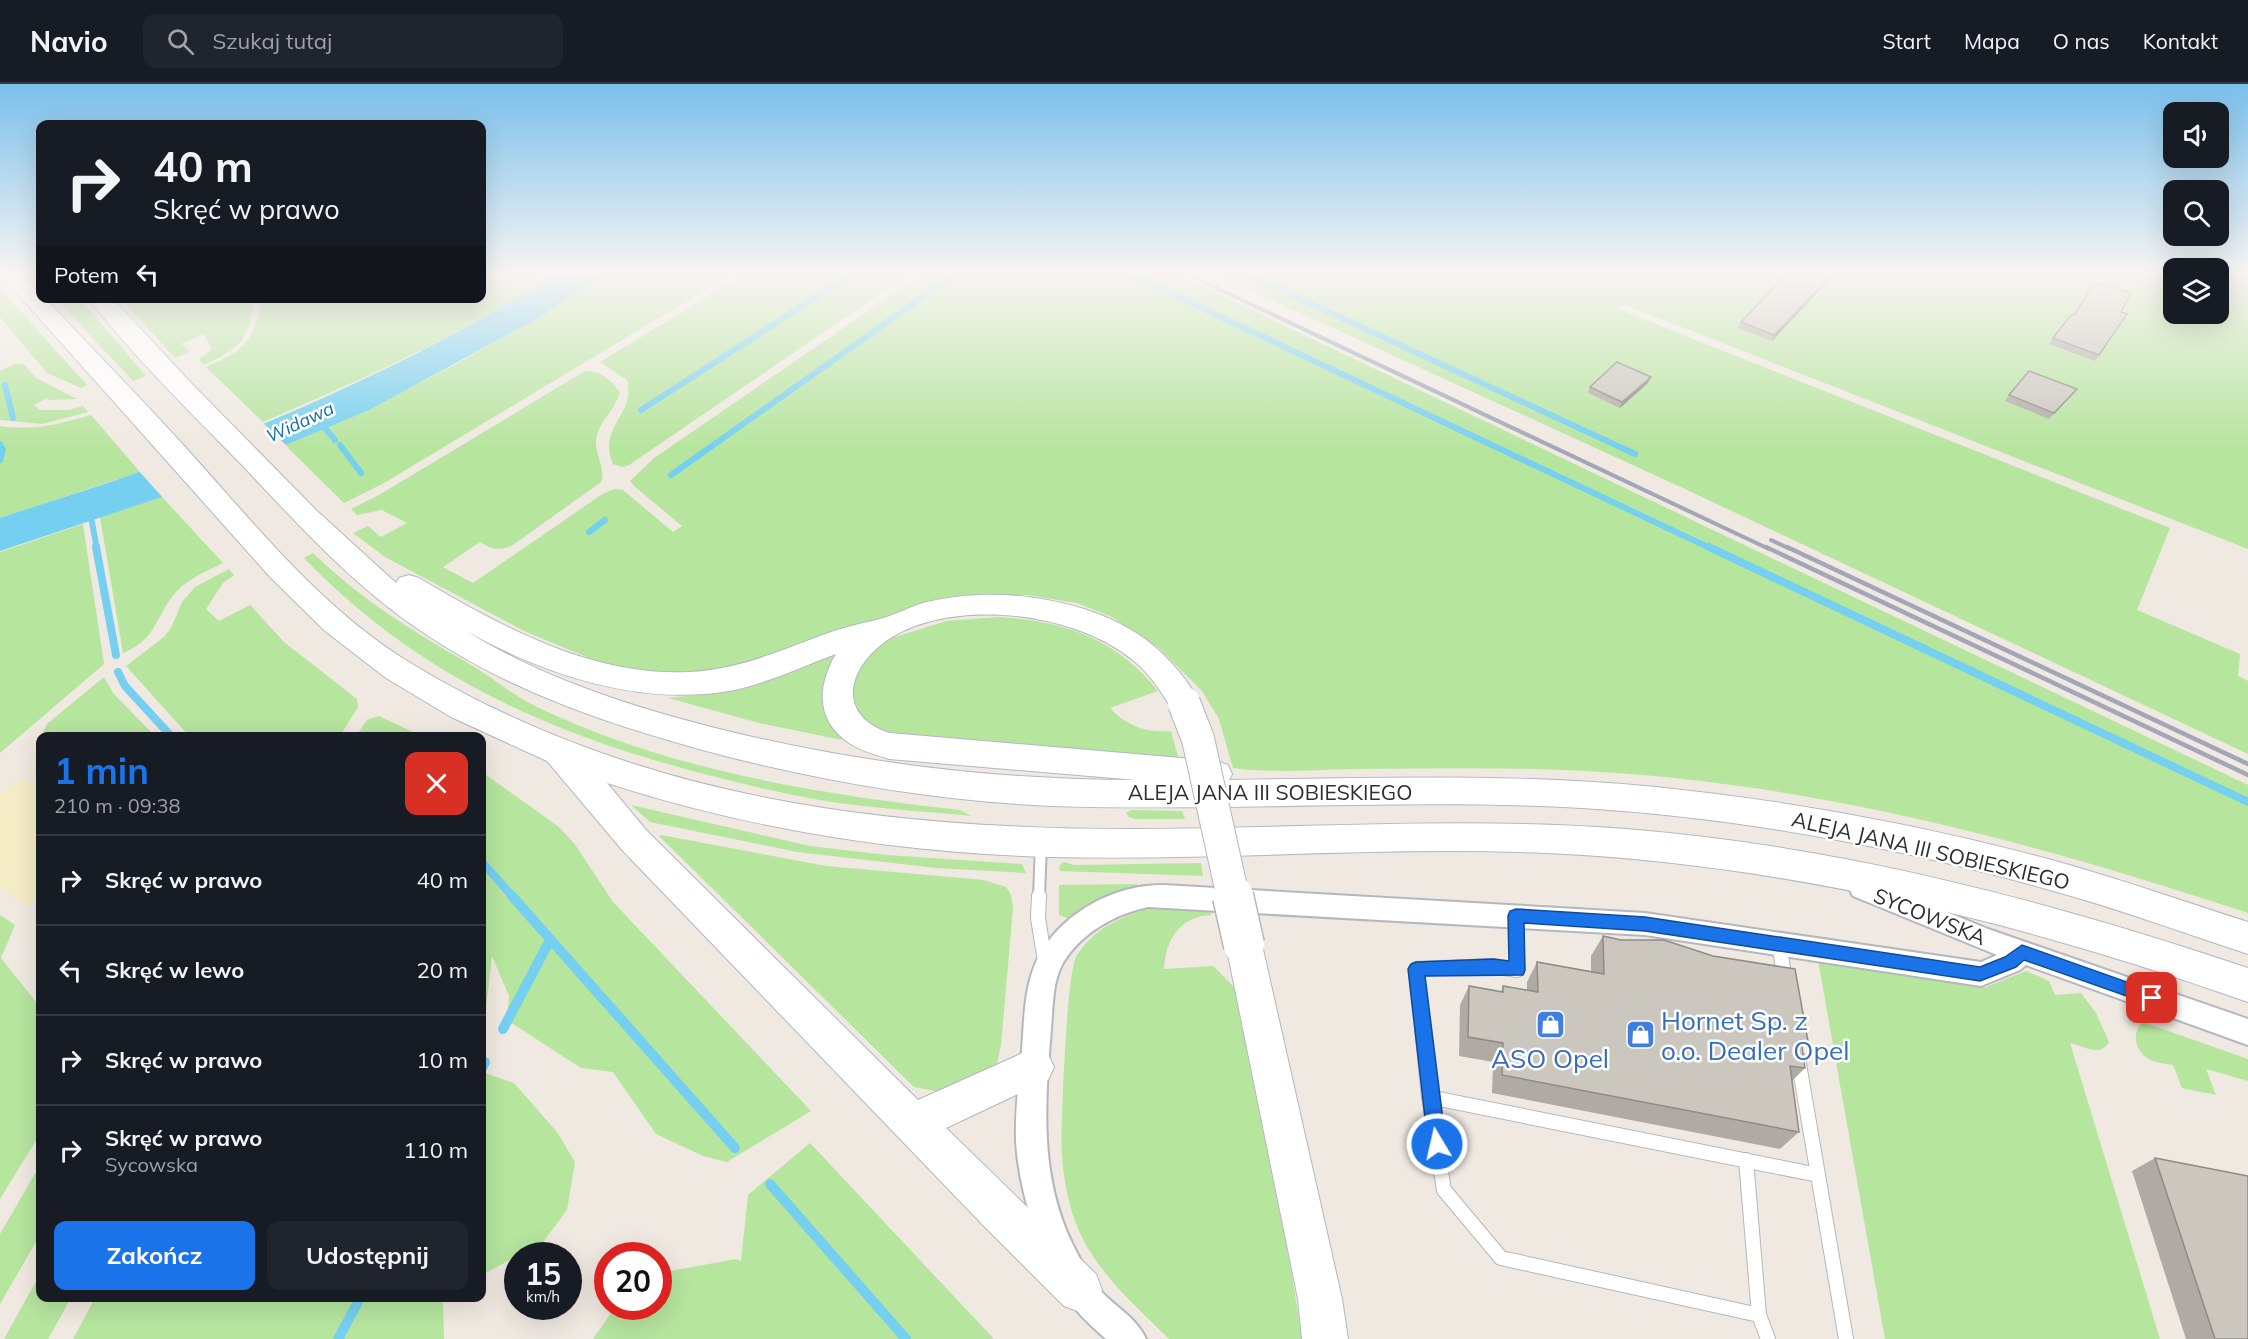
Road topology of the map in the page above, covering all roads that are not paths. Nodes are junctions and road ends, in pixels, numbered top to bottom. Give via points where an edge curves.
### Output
1 (66, 333) edge
2 (129, 333) edge
3 (335, 545) junction
4 (893, 625) junction
5 (555, 751) junction
6 (1354, 791) junction
7 (1041, 841) junction
8 (1817, 869) junction
9 (1516, 916) junction
10 (2248, 938) edge
11 (1779, 943) junction
12 (2022, 952) junction
13 (1047, 968) junction
14 (2248, 985) edge
15 (1788, 995) edge
16 (2248, 1032) edge
17 (1795, 1040) edge
18 (1034, 1067) junction
19 (1429, 1097) junction
20 (912, 1124) junction
21 (1746, 1160) junction
22 (1818, 1175) junction
23 (1080, 1290) junction
24 (1759, 1315) junction
25 (1130, 1339) edge
26 (1325, 1339) edge
27 (1768, 1339) edge
28 (1846, 1339) edge

1 - 5 main road, ALEJA JANA III SOBIESKIEGO via 331,620 392,667 446,700
2 - 3 main road, ALEJA JANA III SOBIESKIEGO
3 - 4 main road via 514,641 579,668 633,682 691,684 729,679
3 - 6 main road, ALEJA JANA III SOBIESKIEGO via 381,587 436,628 524,676 609,711 751,750 831,768 1042,792
4 - 6 main road via 859,647 837,678 835,694 841,712 853,729 874,742 924,751 1177,773 1300,779
4 - 26 main road, bridge via 952,608 991,605 1068,614 1112,632 1140,650 1167,675 1184,703 1198,739 1244,945 1320,1299
5 - 7 main road, ALEJA JANA III SOBIESKIEGO via 627,778 771,814 877,831
5 - 20 main road via 635,841
6 - 10 main road, ALEJA JANA III SOBIESKIEGO via 1580,794 1726,807 1853,828 1973,855 2125,896
7 - 8 main road, ALEJA JANA III SOBIESKIEGO via 1450,837 1550,840 1683,849
7 - 13 lane via 1038,918
8 - 12 street, SYCOWSKA
8 - 14 main road, ALEJA JANA III SOBIESKIEGO via 1936,892 2090,932
9 - 11 street via 1645,924
9 - 13 street via 1149,896 1104,911 1079,927 1055,952
9 - 19 lane via 1517,970 1493,966 1416,969
11 - 12 street via 1980,974 2011,962
11 - 15 lane
12 - 16 street, SYCOWSKA
13 - 18 street
17 - 22 lane
18 - 20 main road
18 - 23 street via 1030,1140 1037,1187
19 - 21 lane
19 - 24 lane via 1444,1190 1501,1258
20 - 23 main road
21 - 22 lane
21 - 24 lane
22 - 28 lane
23 - 25 street
24 - 27 lane

